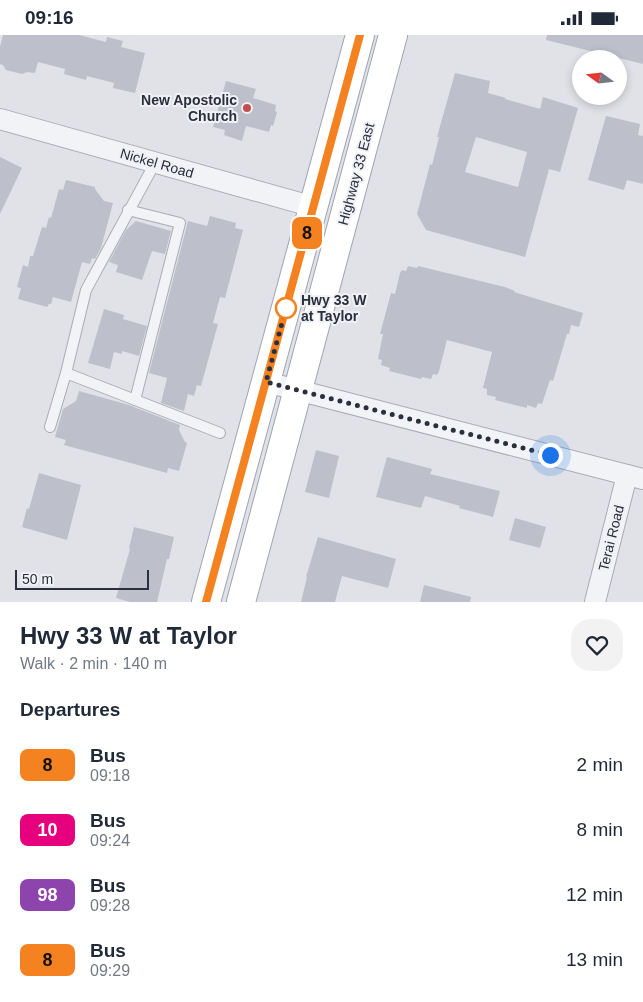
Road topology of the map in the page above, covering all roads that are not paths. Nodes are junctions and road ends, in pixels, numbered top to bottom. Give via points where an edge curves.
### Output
1 (360, 35) edge
2 (393, 35) edge
3 (0, 119) edge
4 (155, 163) junction
5 (314, 207) junction
6 (128, 210) junction
7 (66, 373) junction
8 (266, 382) junction
9 (298, 390) junction
10 (135, 400) junction
11 (50, 427) dead end
12 (220, 433) dead end
13 (635, 477) edge
14 (206, 602) edge
15 (241, 602) edge
16 (595, 602) edge

1 - 5 main road
2 - 9 main road, Highway 33 East
3 - 4 street, Nickel Road
4 - 5 street, Nickel Road
4 - 6 lane
5 - 8 main road
6 - 7 lane via 86,290
6 - 10 lane via 180,223
7 - 10 lane
7 - 11 lane
8 - 9 street
8 - 14 main road
9 - 13 street
9 - 15 main road, Highway 33 East
10 - 12 lane
13 - 16 street, Terai Road

